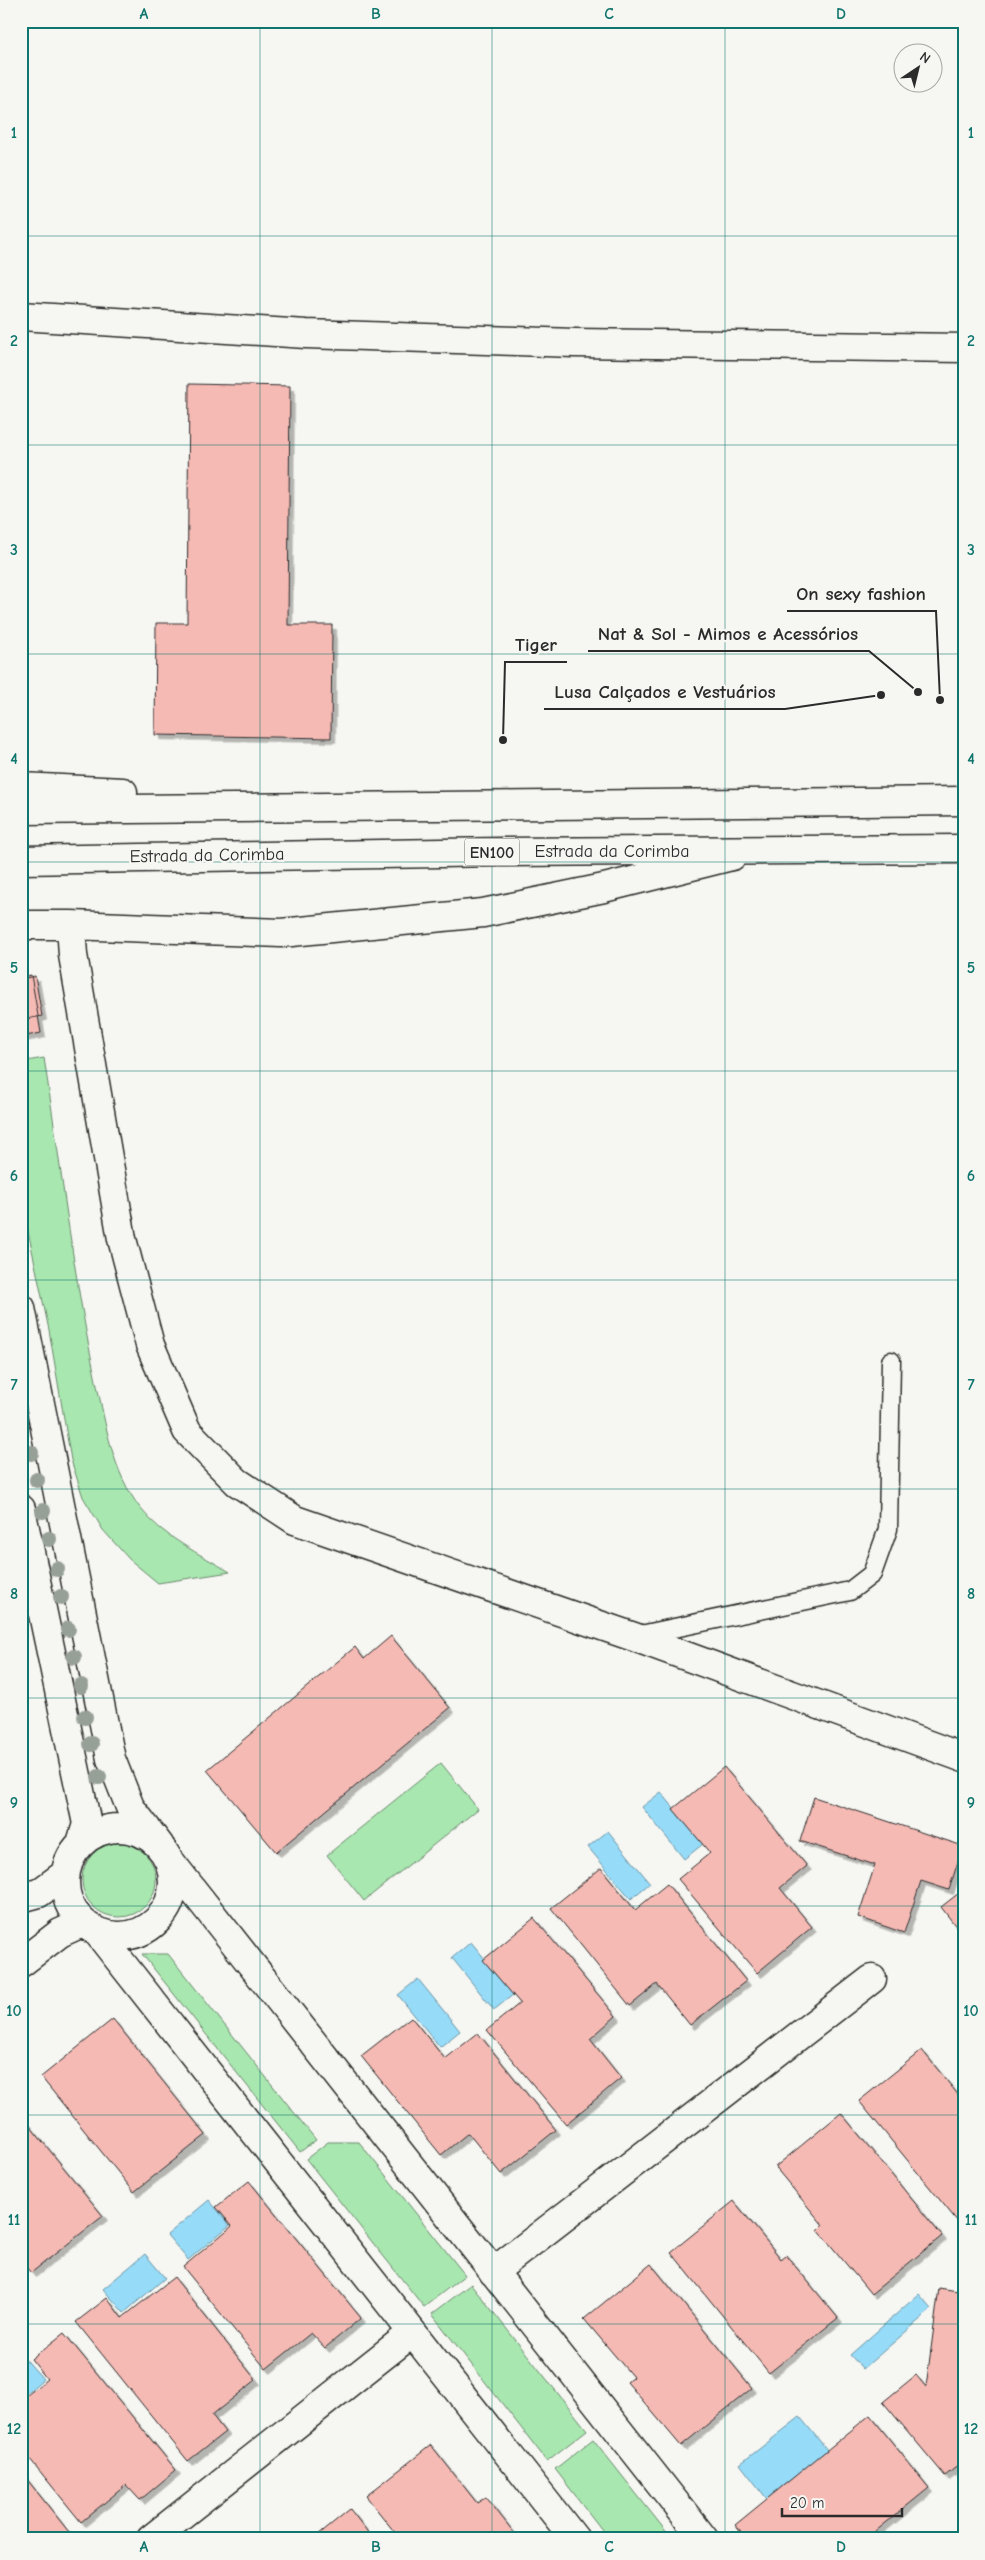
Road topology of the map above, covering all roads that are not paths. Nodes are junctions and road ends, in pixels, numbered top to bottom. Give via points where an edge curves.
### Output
1 (21, 316) edge
2 (964, 348) edge
3 (21, 787) edge
4 (964, 801) edge
5 (211, 806) junction
6 (21, 810) edge
7 (964, 849) edge
8 (753, 850) junction
9 (21, 860) edge
10 (70, 925) junction
11 (21, 926) edge
12 (21, 1308) edge
13 (891, 1361) dead end
14 (21, 1509) edge
15 (634, 1637) junction
16 (964, 1758) edge
17 (81, 1843) junction
18 (165, 1854) junction
19 (65, 1874) junction
20 (21, 1898) edge
21 (90, 1928) junction
22 (21, 1963) edge
23 (872, 1979) dead end
24 (494, 2272) junction
25 (412, 2333) junction
26 (151, 2539) edge
27 (575, 2539) edge
28 (704, 2539) edge

1 - 2 street via 306,334 574,343
3 - 5 street via 110,790
4 - 5 street
5 - 6 street
7 - 8 street, Estrada da Corimba / EN100
8 - 9 street, Estrada da Corimba / EN100
8 - 10 street via 604,888 483,914 280,933
10 - 11 street
10 - 15 street via 122,1239 150,1345 187,1431 237,1482 295,1520
12 - 18 street via 111,1759 130,1807
13 - 15 lane via 888,1529 872,1574 850,1591
14 - 17 street via 87,1824
15 - 16 street
17 - 18 street via 96,1833 113,1828 130,1829 147,1835
17 - 19 street
18 - 21 street via 174,1879 172,1898 164,1914 151,1927 134,1935 116,1937
18 - 24 street
19 - 20 street via 39,1893
19 - 21 street via 65,1892 71,1908
21 - 22 street via 60,1933
21 - 25 street
23 - 24 street
24 - 28 street
25 - 26 street
25 - 27 street

